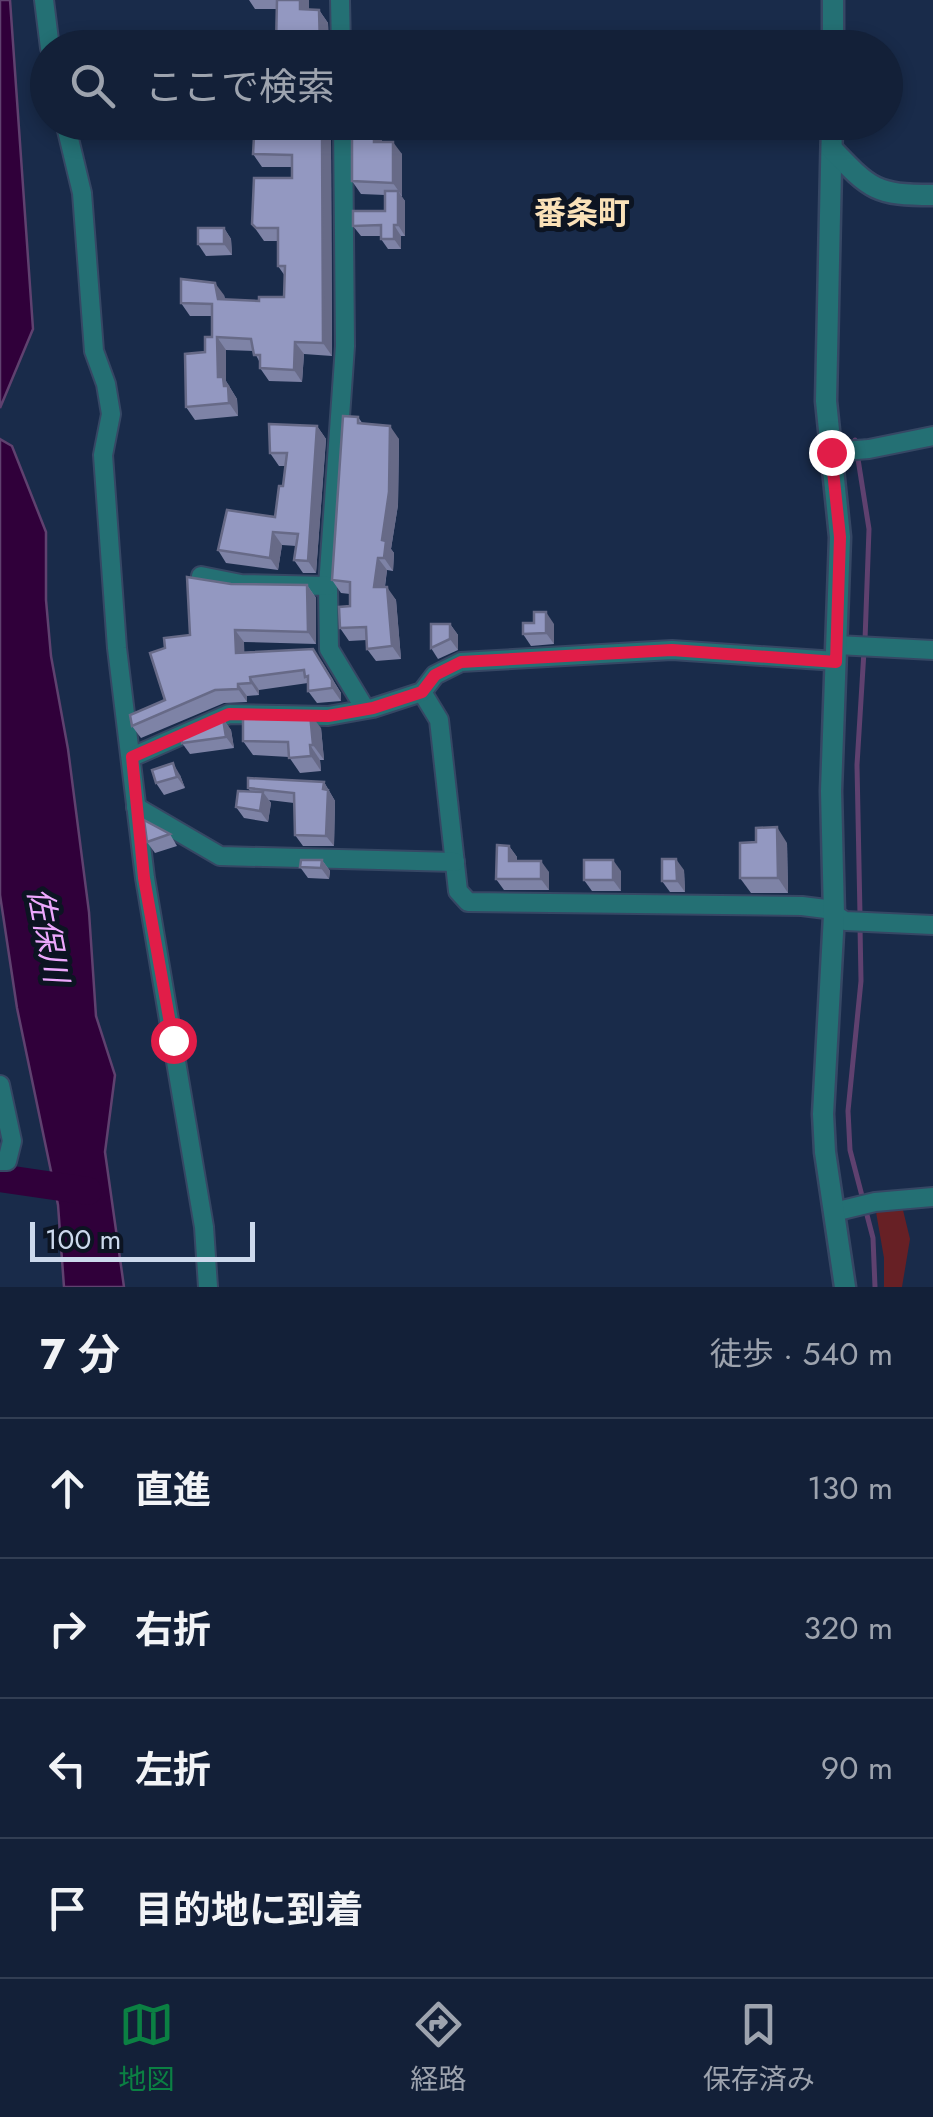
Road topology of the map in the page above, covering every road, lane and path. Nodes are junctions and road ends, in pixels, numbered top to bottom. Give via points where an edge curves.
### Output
1 (44, 0) edge
2 (340, 0) edge
3 (833, 0) edge
4 (48, 30) edge
5 (341, 30) edge
6 (832, 30) edge
7 (70, 140) edge
8 (343, 140) edge
9 (832, 140) edge
10 (832, 149) junction
11 (933, 195) edge
12 (933, 436) edge
13 (831, 452) junction
14 (201, 576) edge
15 (328, 586) junction
16 (933, 650) edge
17 (836, 653) junction
18 (422, 692) junction
19 (364, 707) junction
20 (132, 757) junction
21 (136, 806) junction
22 (455, 862) junction
23 (834, 915) junction
24 (933, 925) edge
25 (0, 1086) edge
26 (0, 1161) edge
27 (933, 1197) edge
28 (834, 1212) junction
29 (208, 1287) edge
30 (844, 1287) edge

1 - 4 street
2 - 5 street
3 - 6 street
7 - 20 street via 82,193 94,352 111,414 102,455
8 - 15 street via 345,346
9 - 10 street
10 - 11 street via 877,190
10 - 13 street via 826,400
12 - 13 street
13 - 17 street via 840,537
14 - 15 street
15 - 19 street via 329,648
16 - 17 street
17 - 18 street via 672,650 461,662 435,675
17 - 23 street
18 - 19 street
18 - 22 street via 440,720
19 - 20 street via 328,716 229,714
20 - 21 street
21 - 22 street via 220,856
21 - 29 street
22 - 23 street via 458,891 468,902 802,906
23 - 24 street via 846,922
23 - 28 street via 823,1114
25 - 26 street via 12,1141 7,1161
27 - 28 street
28 - 30 street

